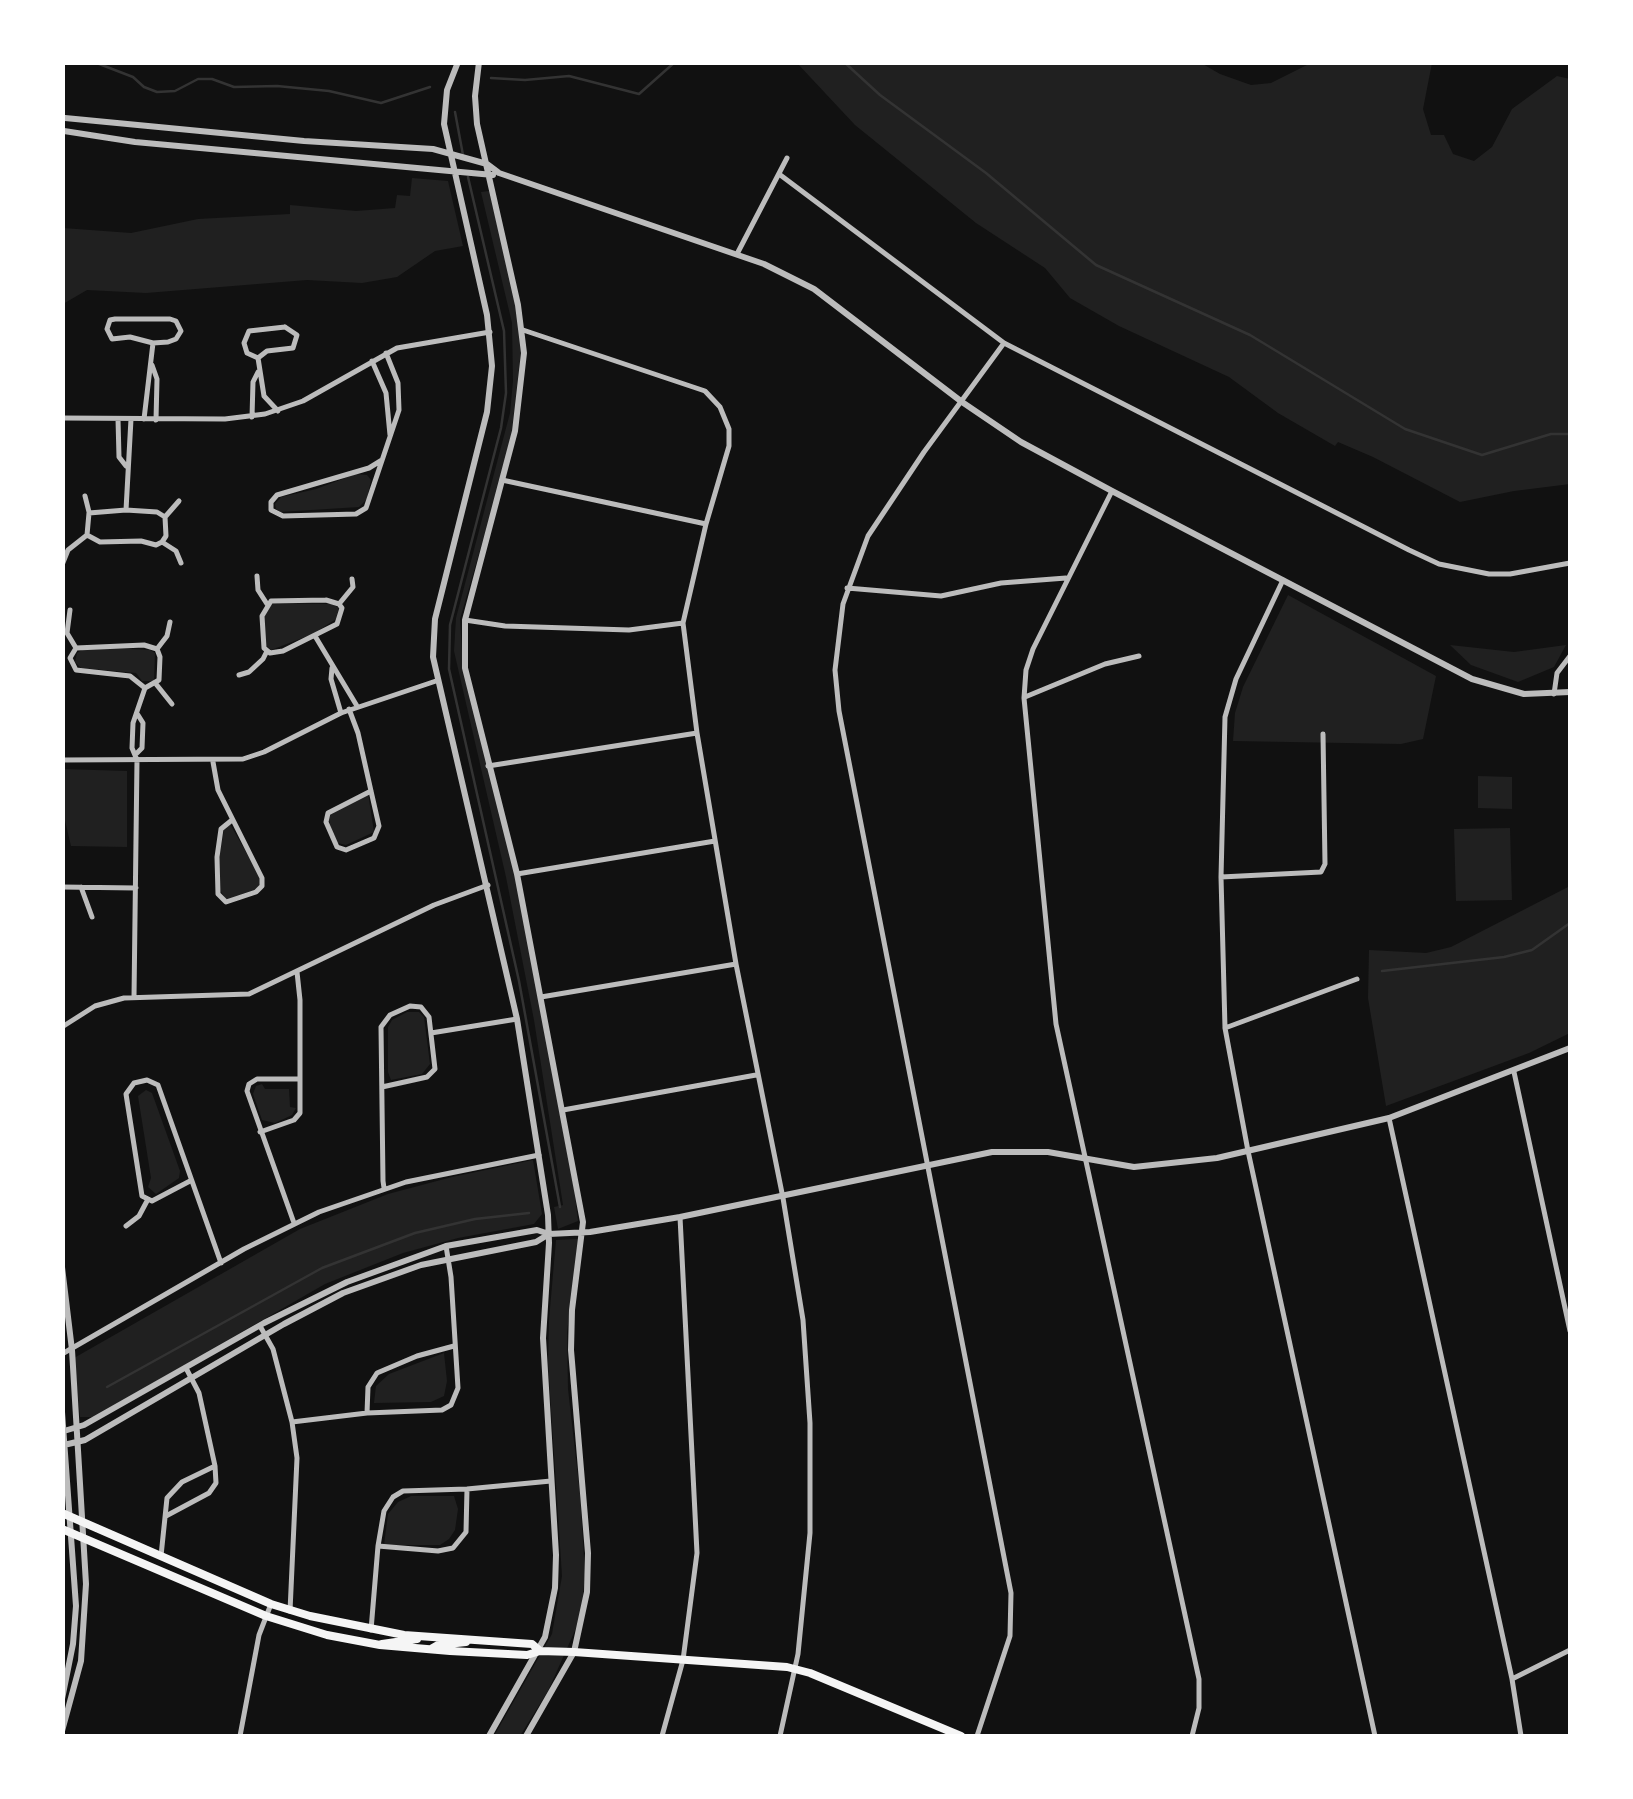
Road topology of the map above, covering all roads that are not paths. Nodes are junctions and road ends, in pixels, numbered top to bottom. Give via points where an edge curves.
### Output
1 (458, 62) edge
2 (479, 62) edge
3 (64, 117) edge
4 (63, 132) edge
5 (286, 139) junction
6 (304, 141) junction
7 (454, 155) junction
8 (285, 156) junction
9 (304, 158) junction
10 (787, 158) dead end
11 (483, 163) junction
12 (458, 170) junction
13 (494, 174) junction
14 (779, 174) junction
15 (737, 254) junction
16 (523, 330) junction
17 (490, 332) junction
18 (153, 343) junction
19 (1004, 343) junction
20 (386, 352) junction
21 (258, 358) junction
22 (372, 361) junction
23 (152, 365) junction
24 (258, 372) junction
25 (962, 402) junction
26 (278, 410) junction
27 (252, 416) junction
28 (62, 418) edge
29 (118, 419) junction
30 (131, 419) junction
31 (144, 420) junction
32 (156, 420) junction
33 (390, 436) junction
34 (382, 460) junction
35 (126, 466) junction
36 (360, 469) junction
37 (502, 480) junction
38 (376, 482) junction
39 (1112, 491) junction
40 (85, 496) dead end
41 (180, 501) dead end
42 (126, 510) junction
43 (90, 513) junction
44 (164, 517) junction
45 (706, 524) junction
46 (88, 536) junction
47 (162, 542) junction
48 (181, 563) dead end
49 (1570, 563) edge
50 (62, 565) edge
51 (257, 576) dead end
52 (1066, 578) junction
53 (352, 579) dead end
54 (1283, 580) junction
55 (847, 588) junction
56 (267, 604) junction
57 (339, 604) junction
58 (70, 610) dead end
59 (465, 620) junction
60 (170, 622) dead end
61 (683, 622) junction
62 (316, 636) junction
63 (76, 648) junction
64 (156, 649) junction
65 (267, 651) junction
66 (1139, 656) dead end
67 (1570, 656) edge
68 (73, 668) junction
69 (332, 668) junction
70 (62, 674) edge
71 (239, 676) dead end
72 (436, 681) junction
73 (156, 684) junction
74 (145, 688) junction
75 (1570, 692) edge
76 (1554, 694) junction
77 (1024, 698) junction
78 (172, 704) dead end
79 (357, 706) junction
80 (349, 710) junction
81 (341, 712) junction
82 (697, 733) junction
83 (1323, 734) dead end
84 (137, 757) junction
85 (62, 760) edge
86 (213, 761) junction
87 (488, 766) junction
88 (371, 791) junction
89 (232, 820) junction
90 (714, 840) junction
91 (517, 874) junction
92 (1221, 878) junction
93 (488, 885) junction
94 (62, 887) edge
95 (81, 888) junction
96 (136, 888) junction
97 (92, 917) dead end
98 (736, 964) junction
99 (296, 972) junction
100 (1357, 978) dead end
101 (542, 996) junction
102 (134, 997) junction
103 (517, 1018) junction
104 (62, 1027) edge
105 (1224, 1028) junction
106 (432, 1033) junction
107 (1570, 1048) edge
108 (1514, 1072) junction
109 (756, 1075) junction
110 (300, 1079) junction
111 (382, 1086) junction
112 (562, 1110) junction
113 (1389, 1118) junction
114 (260, 1132) junction
115 (1248, 1151) junction
116 (539, 1155) junction
117 (1086, 1159) junction
118 (927, 1166) junction
119 (190, 1181) junction
120 (384, 1188) junction
121 (783, 1198) junction
122 (147, 1201) junction
123 (680, 1217) junction
124 (294, 1223) junction
125 (126, 1226) dead end
126 (583, 1232) junction
127 (549, 1234) junction
128 (446, 1246) junction
129 (448, 1258) junction
130 (222, 1263) junction
131 (62, 1267) edge
132 (1559, 1282) junction
133 (1570, 1290) edge
134 (260, 1326) junction
135 (1570, 1331) edge
136 (265, 1336) junction
137 (454, 1346) junction
138 (72, 1350) junction
139 (62, 1354) edge
140 (187, 1370) junction
141 (193, 1378) junction
142 (62, 1412) edge
143 (367, 1413) junction
144 (292, 1422) junction
145 (76, 1429) junction
146 (64, 1431) edge
147 (78, 1444) junction
148 (64, 1445) edge
149 (215, 1466) junction
150 (551, 1481) junction
151 (467, 1490) junction
152 (66, 1514) edge
153 (166, 1516) junction
154 (82, 1522) junction
155 (66, 1530) edge
156 (83, 1538) junction
157 (378, 1546) junction
158 (160, 1556) junction
159 (272, 1604) junction
160 (290, 1611) junction
161 (266, 1616) junction
162 (371, 1630) junction
163 (420, 1637) junction
164 (470, 1640) junction
165 (380, 1645) junction
166 (431, 1649) junction
167 (540, 1650) junction
168 (1570, 1650) edge
169 (574, 1652) junction
170 (682, 1660) junction
171 (796, 1669) junction
172 (1512, 1679) junction
173 (62, 1699) edge
174 (62, 1731) edge
175 (240, 1736) edge
176 (489, 1736) edge
177 (526, 1736) edge
178 (662, 1736) edge
179 (780, 1736) edge
180 (961, 1736) edge
181 (977, 1736) edge
182 (1192, 1736) edge
183 (1375, 1736) edge
184 (1521, 1736) edge

1 - 7 street via 444,112
2 - 11 street via 475,110
3 - 4 street
3 - 5 street
4 - 8 street
5 - 6 street
5 - 8 street
6 - 7 street
6 - 9 street
7 - 11 street
7 - 12 street
8 - 9 street
9 - 12 street
10 - 14 street
11 - 13 street
12 - 13 street
12 - 17 street
13 - 15 street
13 - 16 street
14 - 15 street
14 - 19 street
15 - 25 street via 814,289
16 - 37 street via 521,397
16 - 45 street via 705,391 716,401 727,421 729,446
17 - 20 street
17 - 72 street via 487,412 435,619
18 - 18 street via 176,339 176,322 108,324 112,339
18 - 23 street
19 - 25 street
19 - 49 street via 1439,564 1510,574
20 - 22 street
20 - 33 street via 400,392
21 - 21 street via 289,351 297,335 285,327 249,331 244,349
21 - 24 street
22 - 26 street
22 - 33 street via 386,393
23 - 31 street
23 - 32 street
24 - 26 street via 264,396
24 - 27 street
25 - 39 street
25 - 55 street via 868,536
26 - 27 street
27 - 32 street
28 - 29 street
29 - 30 street
29 - 35 street via 119,457
30 - 31 street
30 - 35 street
31 - 32 street
33 - 34 street
34 - 36 street
34 - 38 street
35 - 42 street
36 - 38 street
36 - 38 street via 279,494 270,508 283,516 358,513 368,506
37 - 45 street
37 - 59 street
39 - 52 street
39 - 54 street
40 - 43 street
41 - 44 street
42 - 43 street
42 - 44 street
43 - 46 street
44 - 47 street
45 - 61 street
46 - 47 street via 100,542
46 - 50 street via 68,550
47 - 48 street
51 - 56 street
52 - 55 street via 1001,582 941,596
52 - 77 street via 1029,660
53 - 57 street via 353,588
54 - 76 street via 1472,679 1510,692
54 - 92 street via 1225,717
55 - 118 street via 836,653 838,711
56 - 57 street
56 - 65 street
57 - 62 street via 341,619
58 - 63 street via 66,633
59 - 61 street via 629,630
59 - 87 street via 464,668
60 - 64 street
61 - 82 street
62 - 65 street
62 - 69 street
63 - 64 street
63 - 68 street
64 - 73 street
65 - 71 street
66 - 77 street
67 - 76 street via 1560,666
68 - 70 street
68 - 74 street via 130,676
69 - 79 street
69 - 81 street
72 - 79 street
72 - 93 street
73 - 74 street
73 - 78 street
74 - 84 street
75 - 76 street
77 - 117 street via 1056,1024
79 - 80 street
80 - 81 street
80 - 88 street
81 - 86 street via 254,756
82 - 87 street
82 - 90 street
83 - 92 street via 1322,872
84 - 85 street
84 - 86 street
84 - 96 street
86 - 89 street
87 - 91 street
88 - 88 street via 328,813 337,847 346,850 378,833
89 - 89 street via 262,886 226,902 218,894 217,856 220,830
90 - 91 street
90 - 98 street
91 - 101 street
92 - 105 street
93 - 99 street
93 - 103 street
94 - 95 street
95 - 96 street
95 - 97 street
96 - 102 street
98 - 101 street
98 - 109 street
99 - 102 street via 237,997
99 - 110 street
100 - 105 street
101 - 112 street
102 - 104 street via 104,1002
103 - 106 street
103 - 116 street
105 - 115 street
106 - 111 street via 433,1073
106 - 111 street via 428,1014 418,1006 386,1018
107 - 108 street
108 - 113 street
108 - 132 street
109 - 112 street
109 - 121 street
110 - 114 street via 299,1116
110 - 114 street via 249,1084
111 - 120 street
112 - 126 street
113 - 115 street
113 - 172 street
114 - 124 street
115 - 117 street via 1143,1166
115 - 183 street
116 - 120 street
116 - 127 street
117 - 118 street via 1011,1151
117 - 182 street via 1199,1679
118 - 121 street
118 - 181 street via 1012,1603 1007,1649
119 - 122 street
119 - 122 street via 158,1085 138,1081 126,1094
119 - 130 street
120 - 124 street
121 - 123 street
121 - 171 street via 803,1320 811,1458 808,1574
122 - 125 street
123 - 126 street
123 - 170 street via 697,1530
124 - 130 street
126 - 127 street
126 - 169 street via 571,1350 588,1573
127 - 128 street via 537,1230
127 - 129 street
127 - 150 street via 543,1338
128 - 129 street
128 - 134 street via 347,1282
129 - 136 street via 356,1288
129 - 137 street
130 - 138 street
131 - 138 street
132 - 133 street
132 - 135 street
134 - 136 street
134 - 140 street
136 - 141 street
136 - 144 street
137 - 143 street via 376,1373
137 - 143 street via 458,1392 447,1408
138 - 139 street
138 - 145 street
140 - 141 street
140 - 145 street
141 - 147 street
141 - 149 street
142 - 146 street
143 - 144 street
144 - 160 street via 297,1458
145 - 146 street
145 - 147 street
146 - 148 street
147 - 148 street
147 - 154 street
148 - 152 street
149 - 153 street via 173,1490
149 - 153 street via 209,1493
150 - 151 street
150 - 167 street via 555,1588
151 - 157 street via 398,1494 384,1511
151 - 157 street via 466,1532 453,1548
152 - 154 main road
152 - 155 street
153 - 158 street
154 - 156 street
154 - 158 main road
155 - 156 main road
155 - 173 street via 75,1625
156 - 161 main road
156 - 174 street via 84,1642
157 - 162 street
158 - 159 main road
159 - 160 main road
159 - 161 street
160 - 162 main road
161 - 165 main road
161 - 175 street
162 - 163 main road
163 - 164 main road
163 - 165 main road
164 - 166 main road
164 - 167 main road
165 - 166 main road
166 - 167 main road via 527,1655
167 - 169 main road
167 - 176 street
168 - 172 street
169 - 170 main road
169 - 177 street
170 - 171 main road
170 - 178 street
171 - 179 street
171 - 180 main road
172 - 184 street

